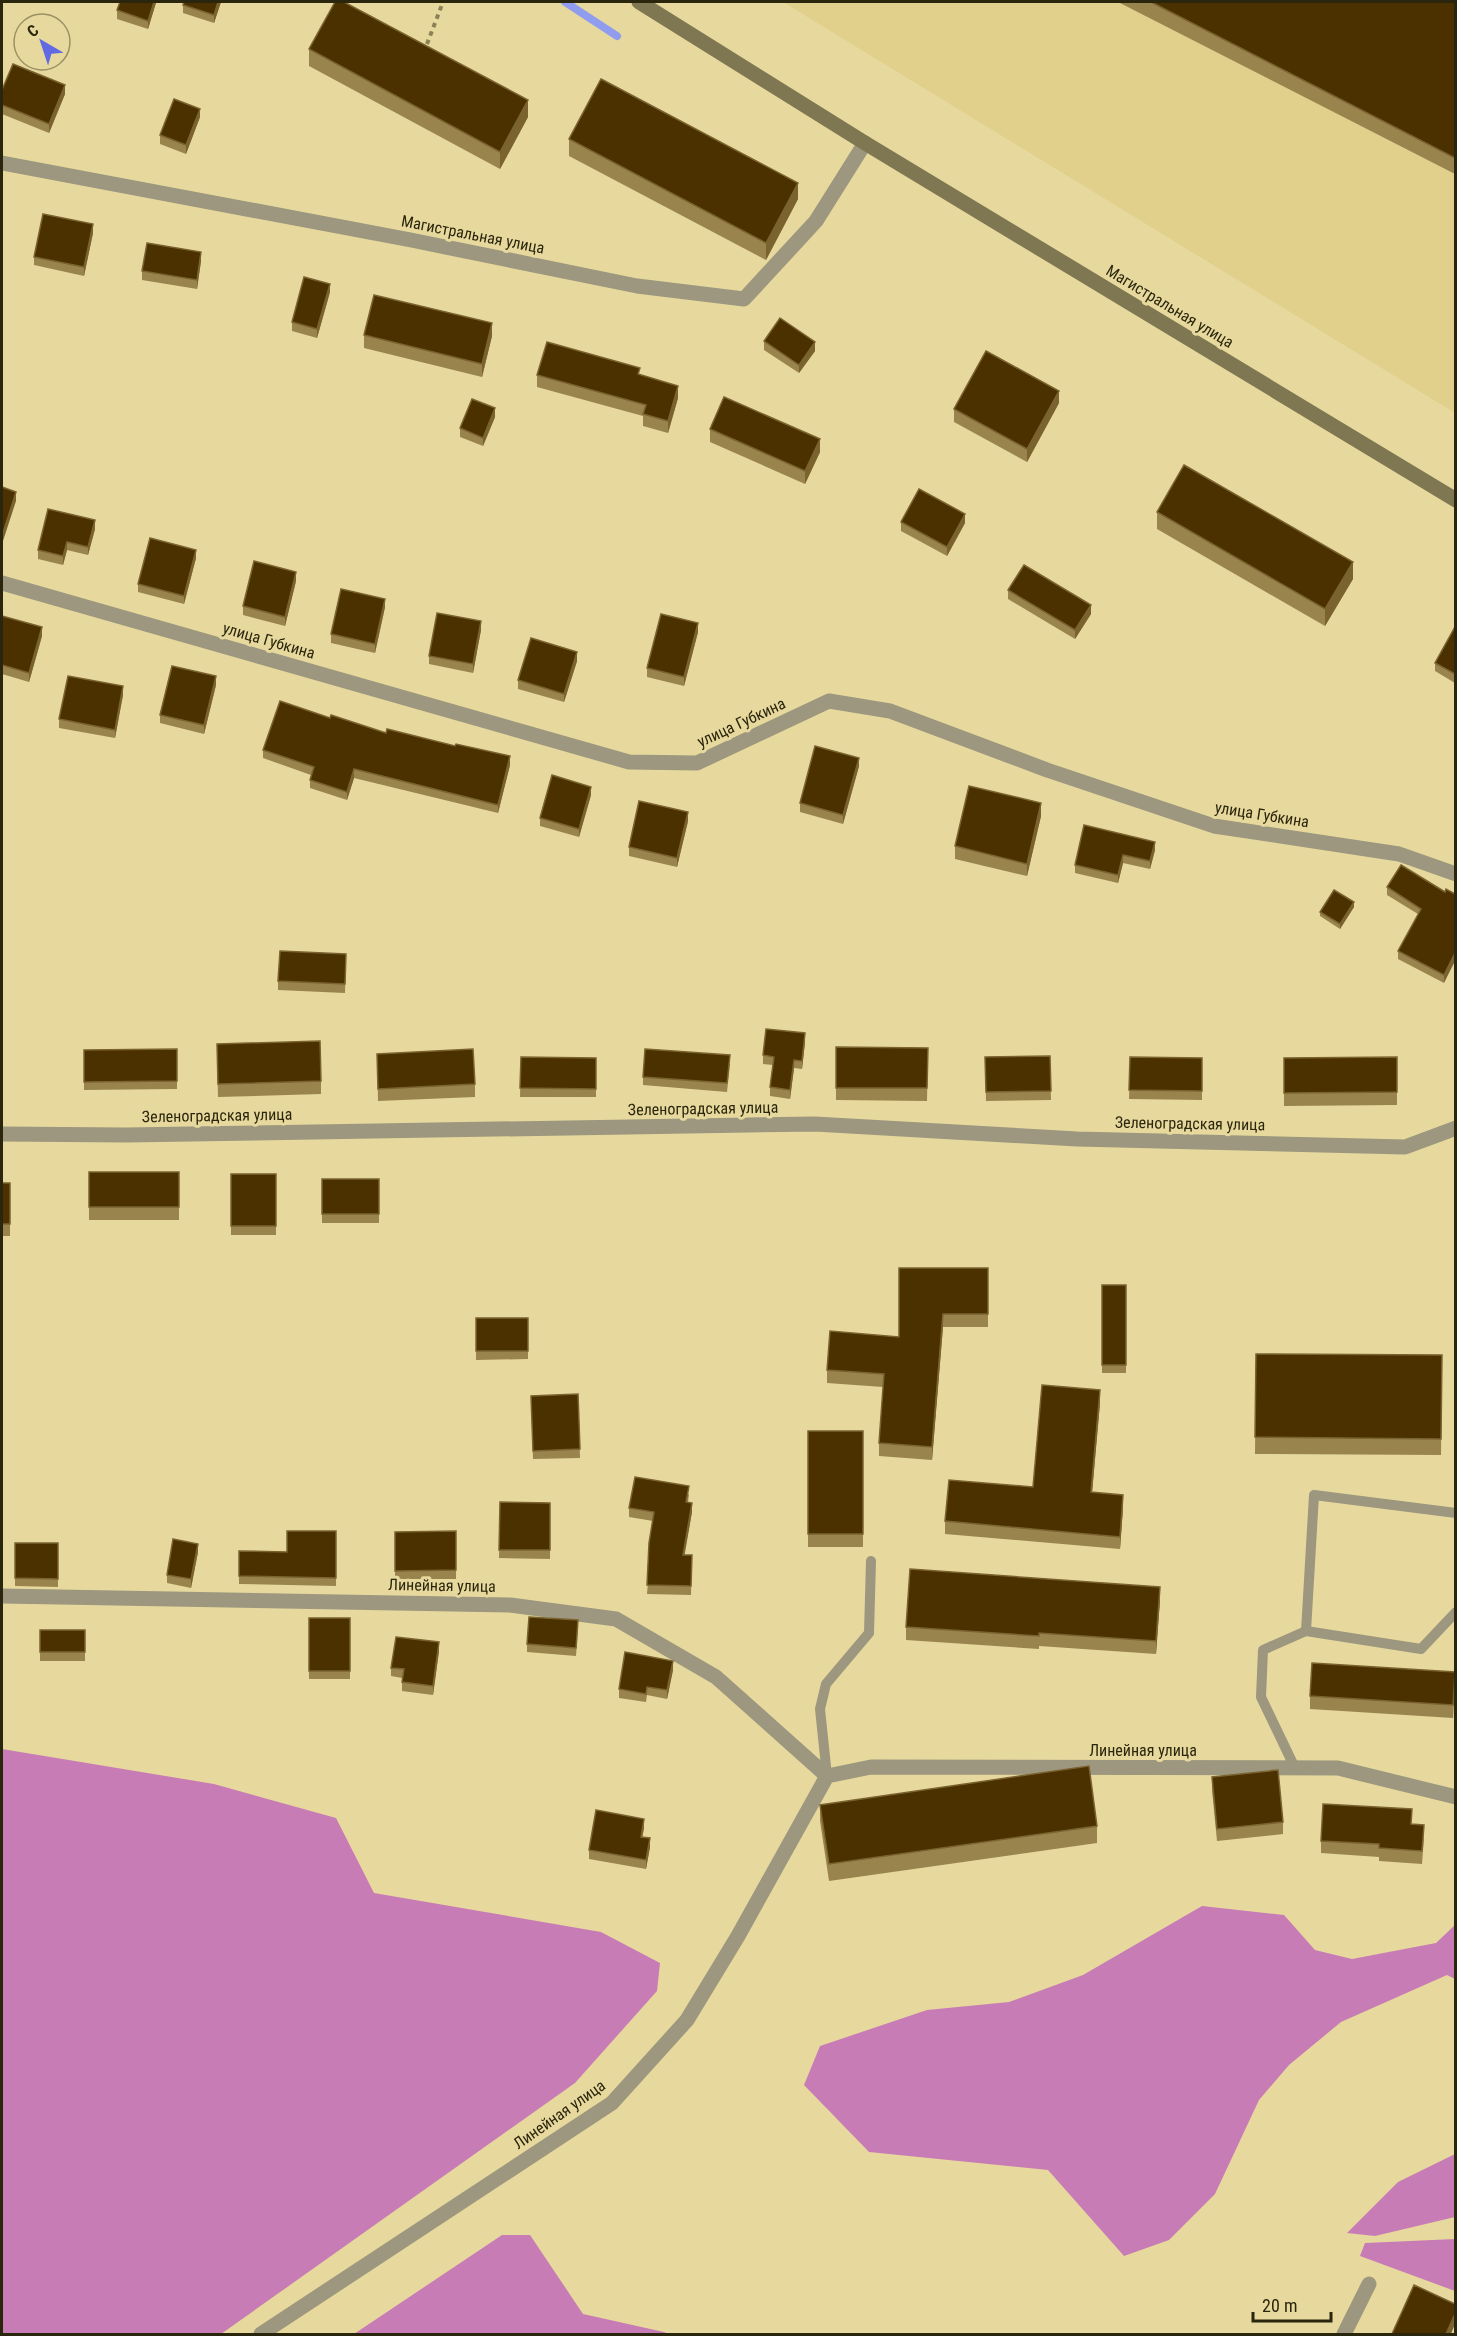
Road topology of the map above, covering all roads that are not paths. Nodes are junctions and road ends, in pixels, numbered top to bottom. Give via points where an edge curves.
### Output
1 (639, 2) edge
2 (865, 143) junction
3 (2, 163) edge
4 (1455, 500) edge
5 (2, 583) edge
6 (1455, 874) edge
7 (1455, 1128) edge
8 (2, 1134) edge
9 (1455, 1513) edge
10 (871, 1561) dead end
11 (2, 1596) edge
12 (1455, 1612) edge
13 (1306, 1631) junction
14 (1295, 1768) junction
15 (827, 1776) junction
16 (1455, 1797) edge
17 (1369, 2284) dead end
18 (261, 2334) edge
19 (1344, 2334) edge

1 - 2 main road, Магистральная улица
2 - 3 street, Магистральная улица via 816,221 744,299 638,286
2 - 4 main road, Магистральная улица
5 - 6 street, улица Губкина via 628,762 697,763 830,701 890,711 1047,770 1214,826 1399,854
7 - 8 street, Зеленоградская улица via 1406,1147 1077,1138 815,1124
9 - 13 lane via 1314,1495
10 - 15 lane via 869,1633 826,1684 820,1710
11 - 15 street, Линейная улица via 510,1605 616,1619 716,1677
12 - 13 lane via 1421,1648
13 - 14 lane via 1263,1650 1261,1697
14 - 15 street, Линейная улица via 872,1767
14 - 16 street, Линейная улица via 1338,1768
15 - 18 street, Линейная улица via 687,2020 612,2103
17 - 19 street

